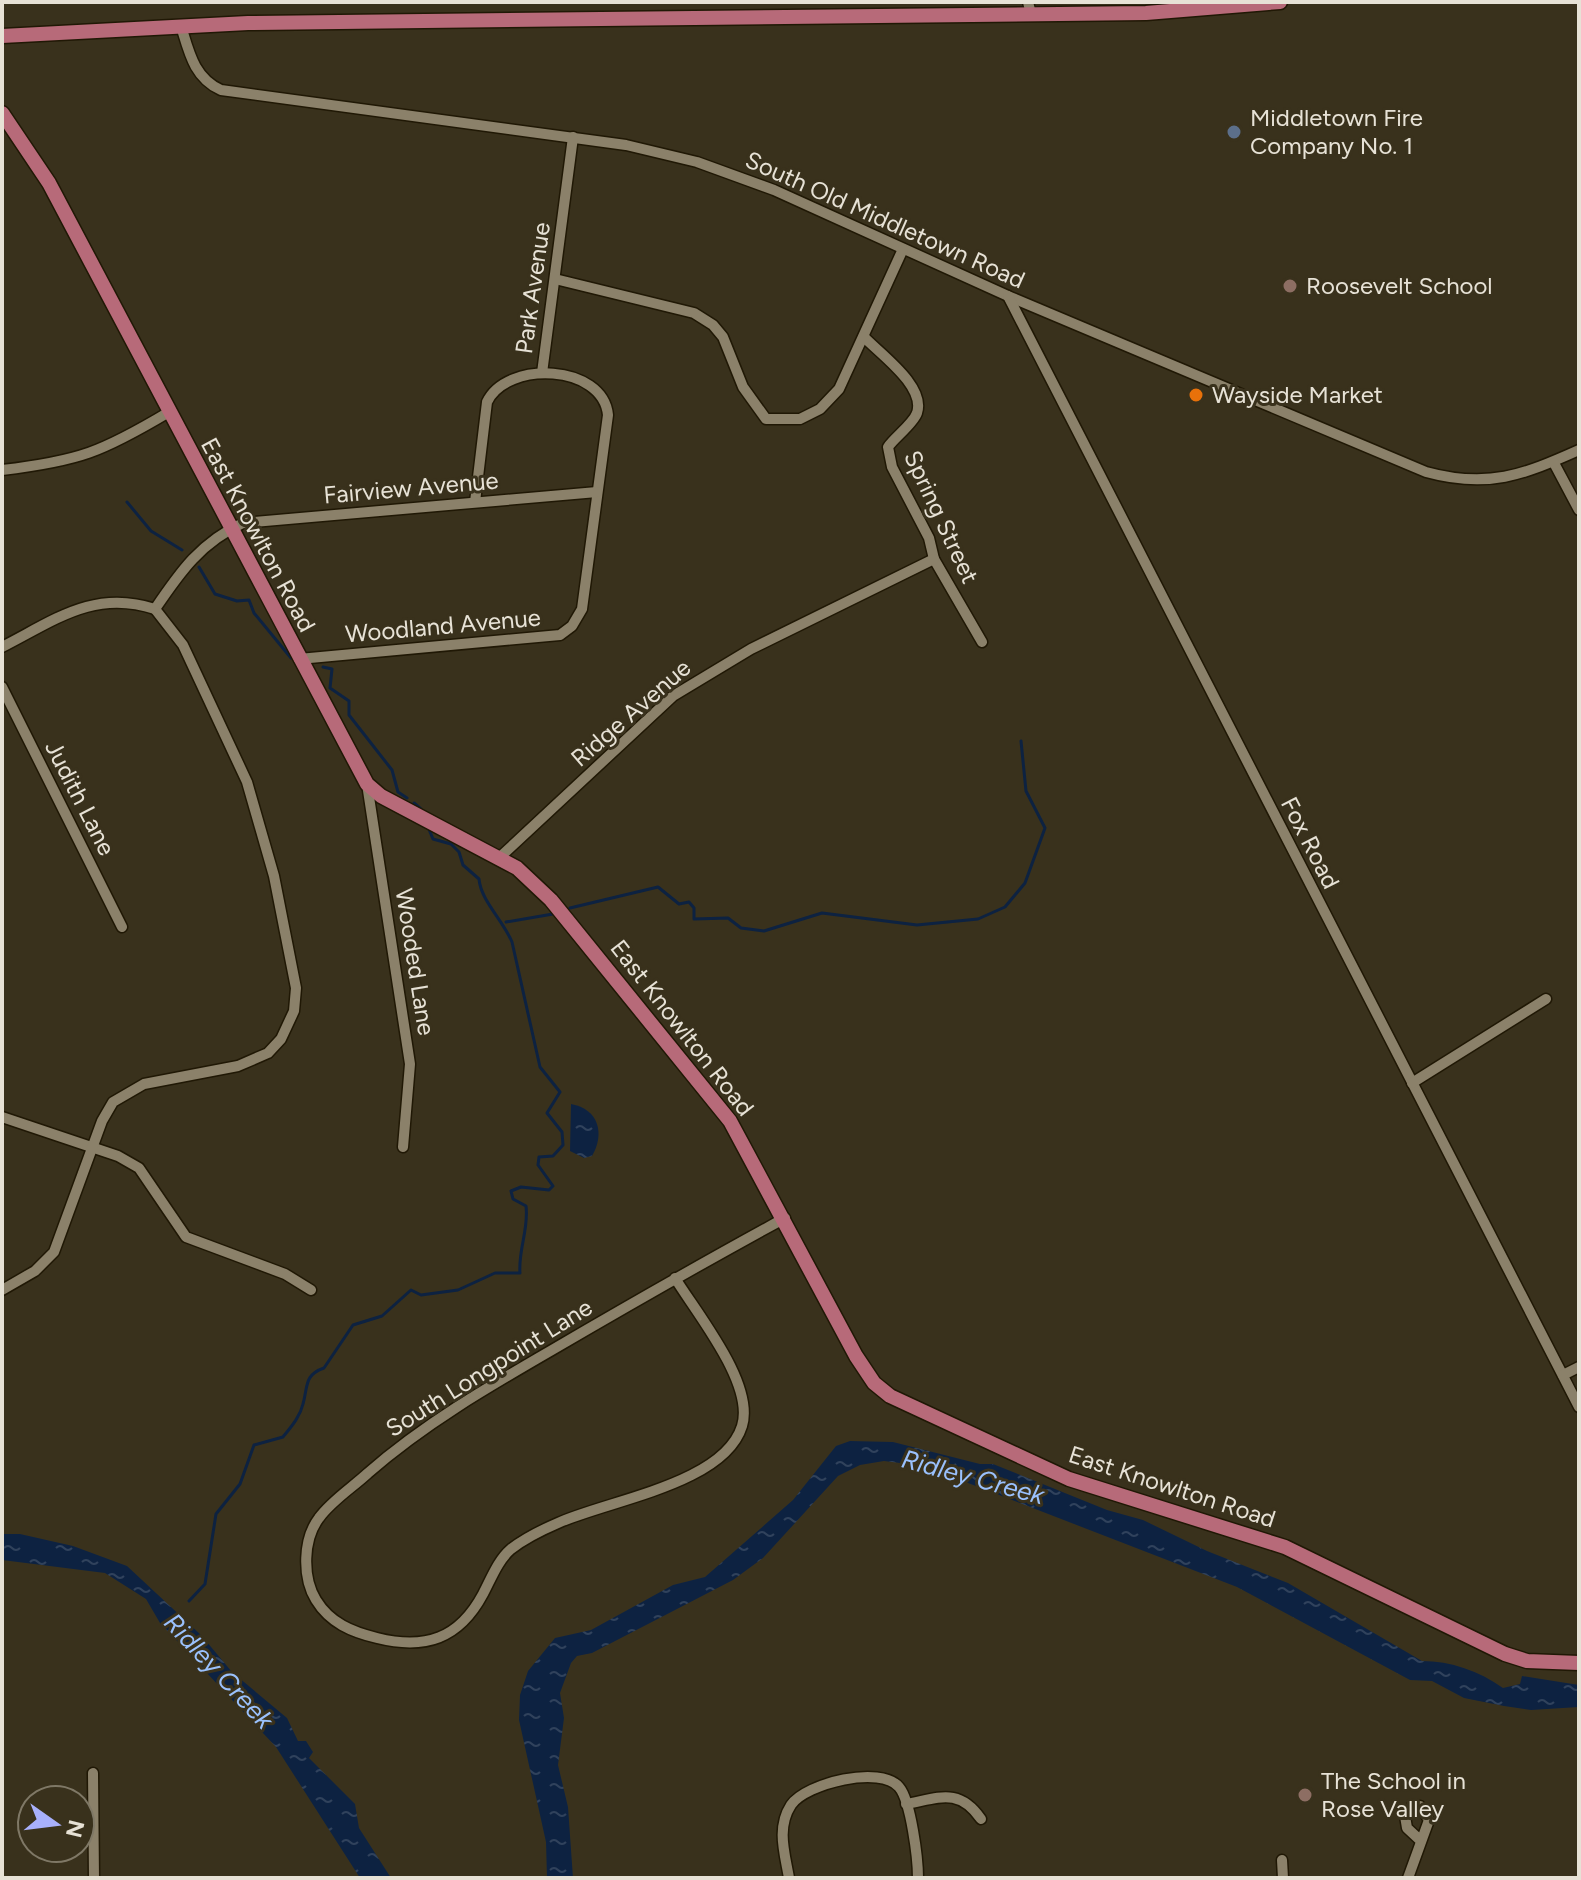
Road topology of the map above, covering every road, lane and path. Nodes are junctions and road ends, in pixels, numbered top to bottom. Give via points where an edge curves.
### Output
1 (1280, 2) edge
2 (1029, 8) edge
3 (181, 26) junction
4 (2, 36) edge
5 (2, 113) edge
6 (573, 137) junction
7 (903, 249) junction
8 (555, 279) junction
9 (1008, 296) junction
10 (864, 337) junction
11 (542, 373) junction
12 (169, 412) junction
13 (1579, 450) edge
14 (1554, 463) junction
15 (2, 470) edge
16 (597, 492) junction
17 (475, 502) junction
18 (1579, 510) edge
19 (229, 529) junction
20 (934, 559) junction
21 (155, 609) junction
22 (982, 642) dead end
23 (2, 647) edge
24 (299, 659) junction
25 (2, 687) edge
26 (367, 784) junction
27 (499, 858) junction
28 (122, 927) dead end
29 (1546, 999) dead end
30 (1412, 1083) junction
31 (2, 1117) edge
32 (92, 1147) junction
33 (403, 1147) dead end
34 (785, 1218) junction
35 (675, 1278) junction
36 (2, 1290) edge
37 (311, 1290) dead end
38 (1579, 1367) edge
39 (1563, 1375) junction
40 (1579, 1407) edge
41 (1579, 1663) edge
42 (93, 1773) dead end
43 (906, 1804) junction
44 (981, 1819) dead end
45 (1421, 1841) dead end
46 (1282, 1860) dead end
47 (94, 1878) edge
48 (789, 1878) edge
49 (918, 1878) edge
50 (1283, 1878) edge
51 (1408, 1878) edge

1 - 2 main road via 1183,11
2 - 3 main road
3 - 4 main road
3 - 6 street, South Old Middletown Road via 196,68 221,90
5 - 12 main road, East Knowlton Road via 49,183
6 - 7 street, South Old Middletown Road via 697,162 774,190
6 - 8 street, Park Avenue
7 - 9 street, South Old Middletown Road
7 - 10 street
8 - 10 street via 694,313 713,325 743,387 766,419 800,419 820,409 839,389
8 - 11 street, Park Avenue
9 - 14 street, South Old Middletown Road via 1426,472 1491,480
9 - 30 street, Fox Road
10 - 20 street, Spring Street via 911,385 917,403 916,415 888,447
11 - 16 street, Woodland Avenue via 584,381 607,400
11 - 17 street, Park Avenue via 494,388 487,402
12 - 15 street via 88,456
12 - 19 main road, East Knowlton Road
13 - 14 street, South Old Middletown Road
14 - 18 street
16 - 17 street, Fairview Avenue
16 - 24 street, Woodland Avenue via 582,609 560,635
17 - 19 street, Fairview Avenue via 243,523
19 - 21 street via 188,561
19 - 24 main road, East Knowlton Road
20 - 22 street, Spring Street
20 - 27 street, Ridge Avenue via 751,649 673,696
21 - 23 street via 99,602
21 - 32 street via 183,646 247,782 274,876 296,991 294,1011 281,1039 252,1061 126,1091 113,1102
24 - 26 main road, East Knowlton Road
25 - 28 street, Judith Lane
26 - 27 main road, East Knowlton Road
26 - 33 street, Wooded Lane via 410,1064
27 - 34 main road, East Knowlton Road via 543,890 685,1062 730,1121
29 - 30 street
30 - 39 street, Fox Road
31 - 32 street
32 - 36 street via 54,1252 35,1271
32 - 37 street via 139,1168 186,1237 285,1274
34 - 35 street, South Longpoint Lane
34 - 41 main road, East Knowlton Road via 856,1356 890,1396 1069,1479 1285,1547 1505,1654 1527,1661
35 - 35 street, South Longpoint Lane via 734,1374 746,1404 729,1450 681,1479 557,1523 511,1549 467,1619 450,1634 396,1643 342,1626 327,1615 314,1597 306,1554 308,1537 320,1516 405,1440
38 - 39 street
39 - 40 street, Fox Road
42 - 47 street
43 - 44 street via 956,1797 970,1803
43 - 48 street via 898,1785 876,1775 806,1792 790,1807 783,1827
43 - 49 street
45 - 51 street
46 - 50 street

